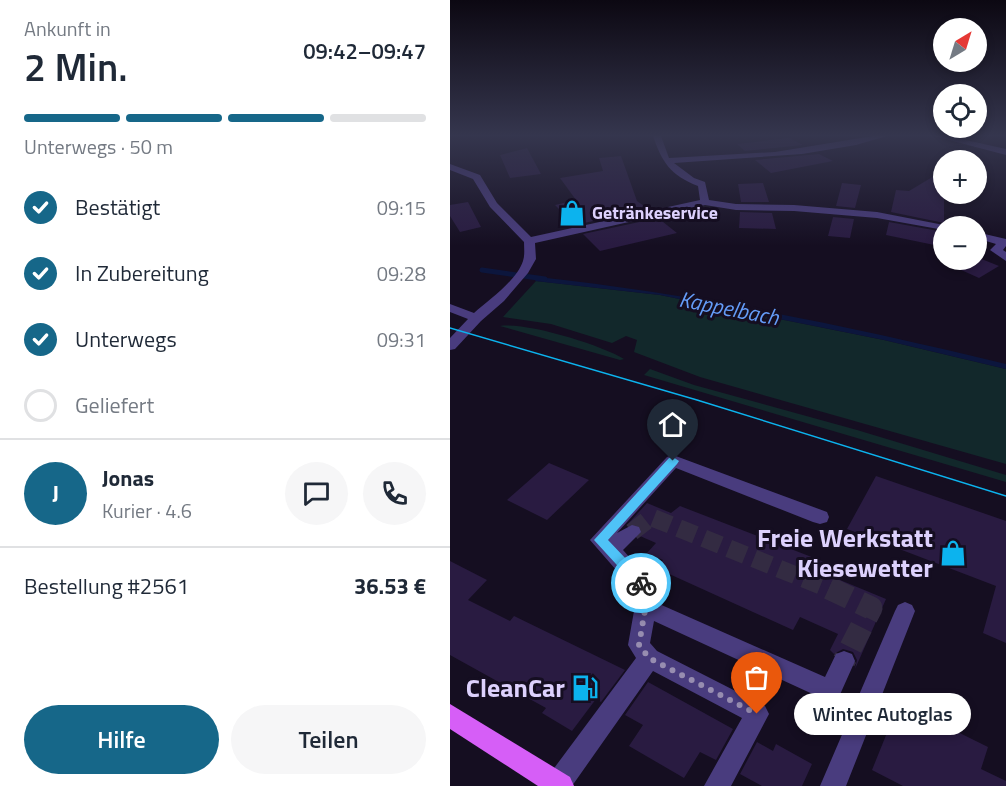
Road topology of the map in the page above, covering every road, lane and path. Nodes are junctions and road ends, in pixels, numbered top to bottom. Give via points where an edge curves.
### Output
1 (465, 173) edge
2 (681, 173) edge
3 (704, 173) joint
4 (705, 202) junction
5 (933, 225) edge
6 (987, 238) edge
7 (529, 241) junction
8 (1005, 243) edge
9 (1006, 258) edge
10 (450, 308) edge
11 (476, 318) junction
12 (450, 346) edge
13 (820, 517) dead end
14 (632, 532) tunnel mouth
15 (610, 550) junction
16 (645, 607) junction
17 (905, 611) dead end
18 (649, 658) junction
19 (844, 661) tunnel mouth
20 (451, 717) edge
21 (560, 785) edge
22 (717, 786) edge
23 (833, 786) edge

1 - 7 street via 477,177 493,205
2 - 3 street via 691,180
3 - 4 street
4 - 5 street via 844,211
4 - 7 street
6 - 8 street
7 - 11 street via 530,259 520,276
8 - 9 street via 996,250
10 - 11 street
11 - 12 street
13 - 15 street via 673,461 600,540
14 - 15 street
15 - 16 street via 648,592
16 - 18 street via 639,645
16 - 19 street via 830,691
17 - 23 street
18 - 21 street
18 - 22 street via 757,714
20 - 21 main road

